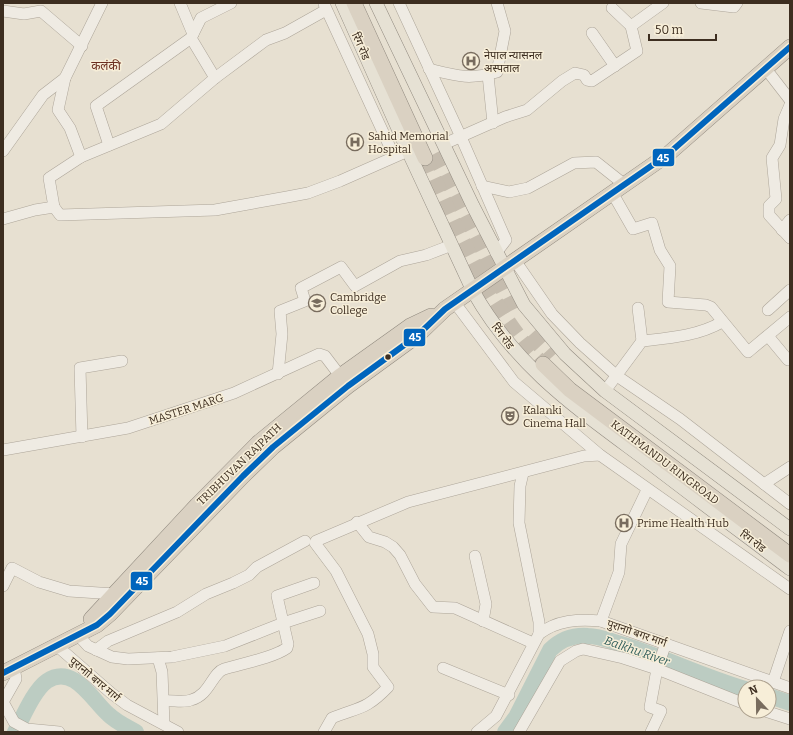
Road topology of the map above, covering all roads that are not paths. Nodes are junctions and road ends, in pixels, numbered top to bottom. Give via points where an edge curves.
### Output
1 (102, 3) edge
2 (180, 3) edge
3 (231, 3) edge
4 (342, 3) edge
5 (354, 3) edge
6 (365, 3) edge
7 (376, 3) edge
8 (399, 3) edge
9 (496, 3) edge
10 (663, 3) edge
11 (701, 3) edge
12 (737, 3) edge
13 (325, 6) edge
14 (612, 8) dead end
15 (3, 11) edge
16 (631, 26) junction
17 (592, 33) dead end
18 (192, 36) junction
19 (82, 46) junction
20 (790, 47) edge
21 (615, 66) junction
22 (429, 69) junction
23 (766, 69) junction
24 (488, 75) junction
25 (65, 78) junction
26 (215, 78) junction
27 (790, 100) edge
28 (790, 105) edge
29 (493, 122) junction
30 (461, 137) junction
31 (109, 145) junction
32 (3, 151) edge
33 (408, 151) junction
34 (435, 152) junction
35 (394, 156) junction
36 (81, 157) junction
37 (625, 185) junction
38 (482, 186) junction
39 (613, 194) junction
40 (54, 207) junction
41 (3, 219) edge
42 (790, 220) edge
43 (782, 230) junction
44 (790, 238) edge
45 (452, 245) junction
46 (496, 253) junction
47 (510, 265) junction
48 (473, 290) junction
49 (790, 290) edge
50 (450, 306) junction
51 (638, 308) dead end
52 (768, 310) dead end
53 (790, 316) edge
54 (722, 322) junction
55 (768, 336) junction
56 (642, 342) junction
57 (788, 360) dead end
58 (122, 361) dead end
59 (278, 374) junction
60 (617, 376) junction
61 (344, 381) junction
62 (605, 391) junction
63 (82, 437) junction
64 (3, 450) edge
65 (600, 455) junction
66 (790, 467) edge
67 (523, 473) junction
68 (764, 484) junction
69 (647, 490) junction
70 (790, 504) edge
71 (357, 522) junction
72 (790, 529) edge
73 (305, 542) dead end
74 (790, 542) edge
75 (790, 555) edge
76 (475, 556) dead end
77 (8, 566) edge
78 (790, 569) edge
79 (314, 582) dead end
80 (3, 586) edge
81 (790, 589) edge
82 (114, 594) junction
83 (320, 611) dead end
84 (483, 621) junction
85 (600, 621) junction
86 (284, 623) junction
87 (790, 631) edge
88 (77, 634) junction
89 (536, 639) junction
90 (56, 645) junction
91 (665, 646) junction
92 (96, 650) junction
93 (158, 658) junction
94 (443, 668) dead end
95 (657, 668) junction
96 (8, 670) edge
97 (764, 679) edge
98 (774, 679) edge
99 (777, 683) edge
100 (790, 688) edge
101 (509, 695) junction
102 (164, 701) junction
103 (737, 701) edge
104 (777, 715) edge
105 (790, 719) edge
106 (164, 724) junction
107 (59, 732) edge
108 (178, 732) edge
109 (324, 732) edge
110 (477, 732) edge
111 (519, 732) edge
112 (652, 732) edge

1 - 19 street
2 - 18 street
3 - 18 street via 200,18
4 - 33 main road, रिंग रोड
5 - 34 highway
6 - 34 highway
7 - 34 main road
8 - 22 street
9 - 24 street via 505,31 497,72
10 - 16 street
11 - 12 street via 734,7
13 - 26 street via 285,33 266,40
13 - 35 street
14 - 16 street
15 - 19 street via 24,14 41,11
16 - 21 street via 638,51
17 - 21 street
18 - 26 street
18 - 31 street via 96,106
19 - 25 street
20 - 23 highway
21 - 29 street via 592,81 587,80 584,75 575,73 527,110
22 - 24 street via 461,77
22 - 30 street
23 - 27 street
23 - 37 highway via 667,155
24 - 29 street
25 - 32 street via 43,95
25 - 36 street via 58,110 70,128
26 - 31 street via 161,124
28 - 43 street via 784,119 780,145 772,158 776,199 769,206 769,215
29 - 30 street
30 - 34 street
30 - 38 street
31 - 36 street
33 - 35 street
33 - 45 main road, रिंग रोड
34 - 46 main road
35 - 40 street via 308,193 215,210 60,215
36 - 40 street via 49,178
37 - 38 street via 596,162 574,163 528,188 509,192
37 - 39 highway
38 - 46 street via 506,240
39 - 47 highway
39 - 54 street via 633,229 652,223 660,250 670,266 668,302 706,305 711,307
40 - 41 street
42 - 43 street
43 - 44 street
45 - 48 main road, रिंग रोड
45 - 59 street via 400,261 355,286 341,267 301,288 305,301 280,311 282,334
46 - 47 main road
47 - 48 highway
47 - 60 street via 552,314
47 - 62 main road via 524,305 579,368
48 - 50 highway, TRIBHUVAN RAJPATH
48 - 78 main road, रिंग रोड via 483,309 516,353 556,391
49 - 52 street
50 - 61 highway, TRIBHUVAN RAJPATH via 418,334
50 - 65 street via 514,382
51 - 56 street
53 - 55 street
54 - 55 street via 748,352
54 - 56 street via 711,328 673,338
55 - 57 street
56 - 60 street
58 - 63 street via 80,368
59 - 61 street, MASTER MARG via 322,354
59 - 63 street, MASTER MARG via 234,393 128,428
60 - 62 street
60 - 68 street via 680,419
61 - 82 highway, TRIBHUVAN RAJPATH via 282,422 243,458
61 - 88 highway, TRIBHUVAN RAJPATH via 243,476 110,614 97,625
62 - 72 main road
63 - 64 street, MASTER MARG
65 - 67 street via 584,456
65 - 69 street
66 - 68 street
67 - 71 street via 408,502
67 - 89 street via 519,523 539,622
68 - 70 street
69 - 81 street
69 - 85 street via 621,544 619,572
71 - 84 street via 369,537 393,547 400,555 414,584 433,607 455,608
71 - 109 street via 315,543 336,571 368,634 373,667 388,687 365,707 332,718
73 - 92 street via 258,566 249,575 233,584 206,594 177,612 108,641
74 - 75 highway, KATHMANDU RINGROAD via 547,361 570,390
76 - 84 street via 486,604
77 - 80 street
77 - 82 street via 39,582 69,591
79 - 86 street via 276,596
82 - 88 highway, TRIBHUVAN RAJPATH
83 - 86 street
84 - 89 street
85 - 89 street, पुरानाो बगर मार्ग via 561,622 548,627
85 - 91 street, पुरानाो बगर मार्ग
86 - 93 street via 225,646
86 - 102 street via 287,648 246,665 222,670 207,690 192,700
87 - 98 street
88 - 90 highway, TRIBHUVAN RAJPATH
88 - 92 street via 88,646
89 - 101 street
90 - 96 highway, TRIBHUVAN RAJPATH
90 - 106 street, पुरानाो बगर मार्ग via 110,694
91 - 95 street
91 - 97 street, पुरानाो बगर मार्ग
92 - 93 street via 112,657
93 - 102 street via 162,672
94 - 101 street
95 - 103 street
95 - 111 street via 591,650 576,651 560,661
95 - 112 street via 650,707 661,711
96 - 107 street via 16,680 3,702 14,722 26,729
99 - 100 street, पुरानाो बगर मार्ग
101 - 110 street via 496,716
102 - 106 street
104 - 105 street
106 - 108 street, पुरानाो बगर मार्ग

